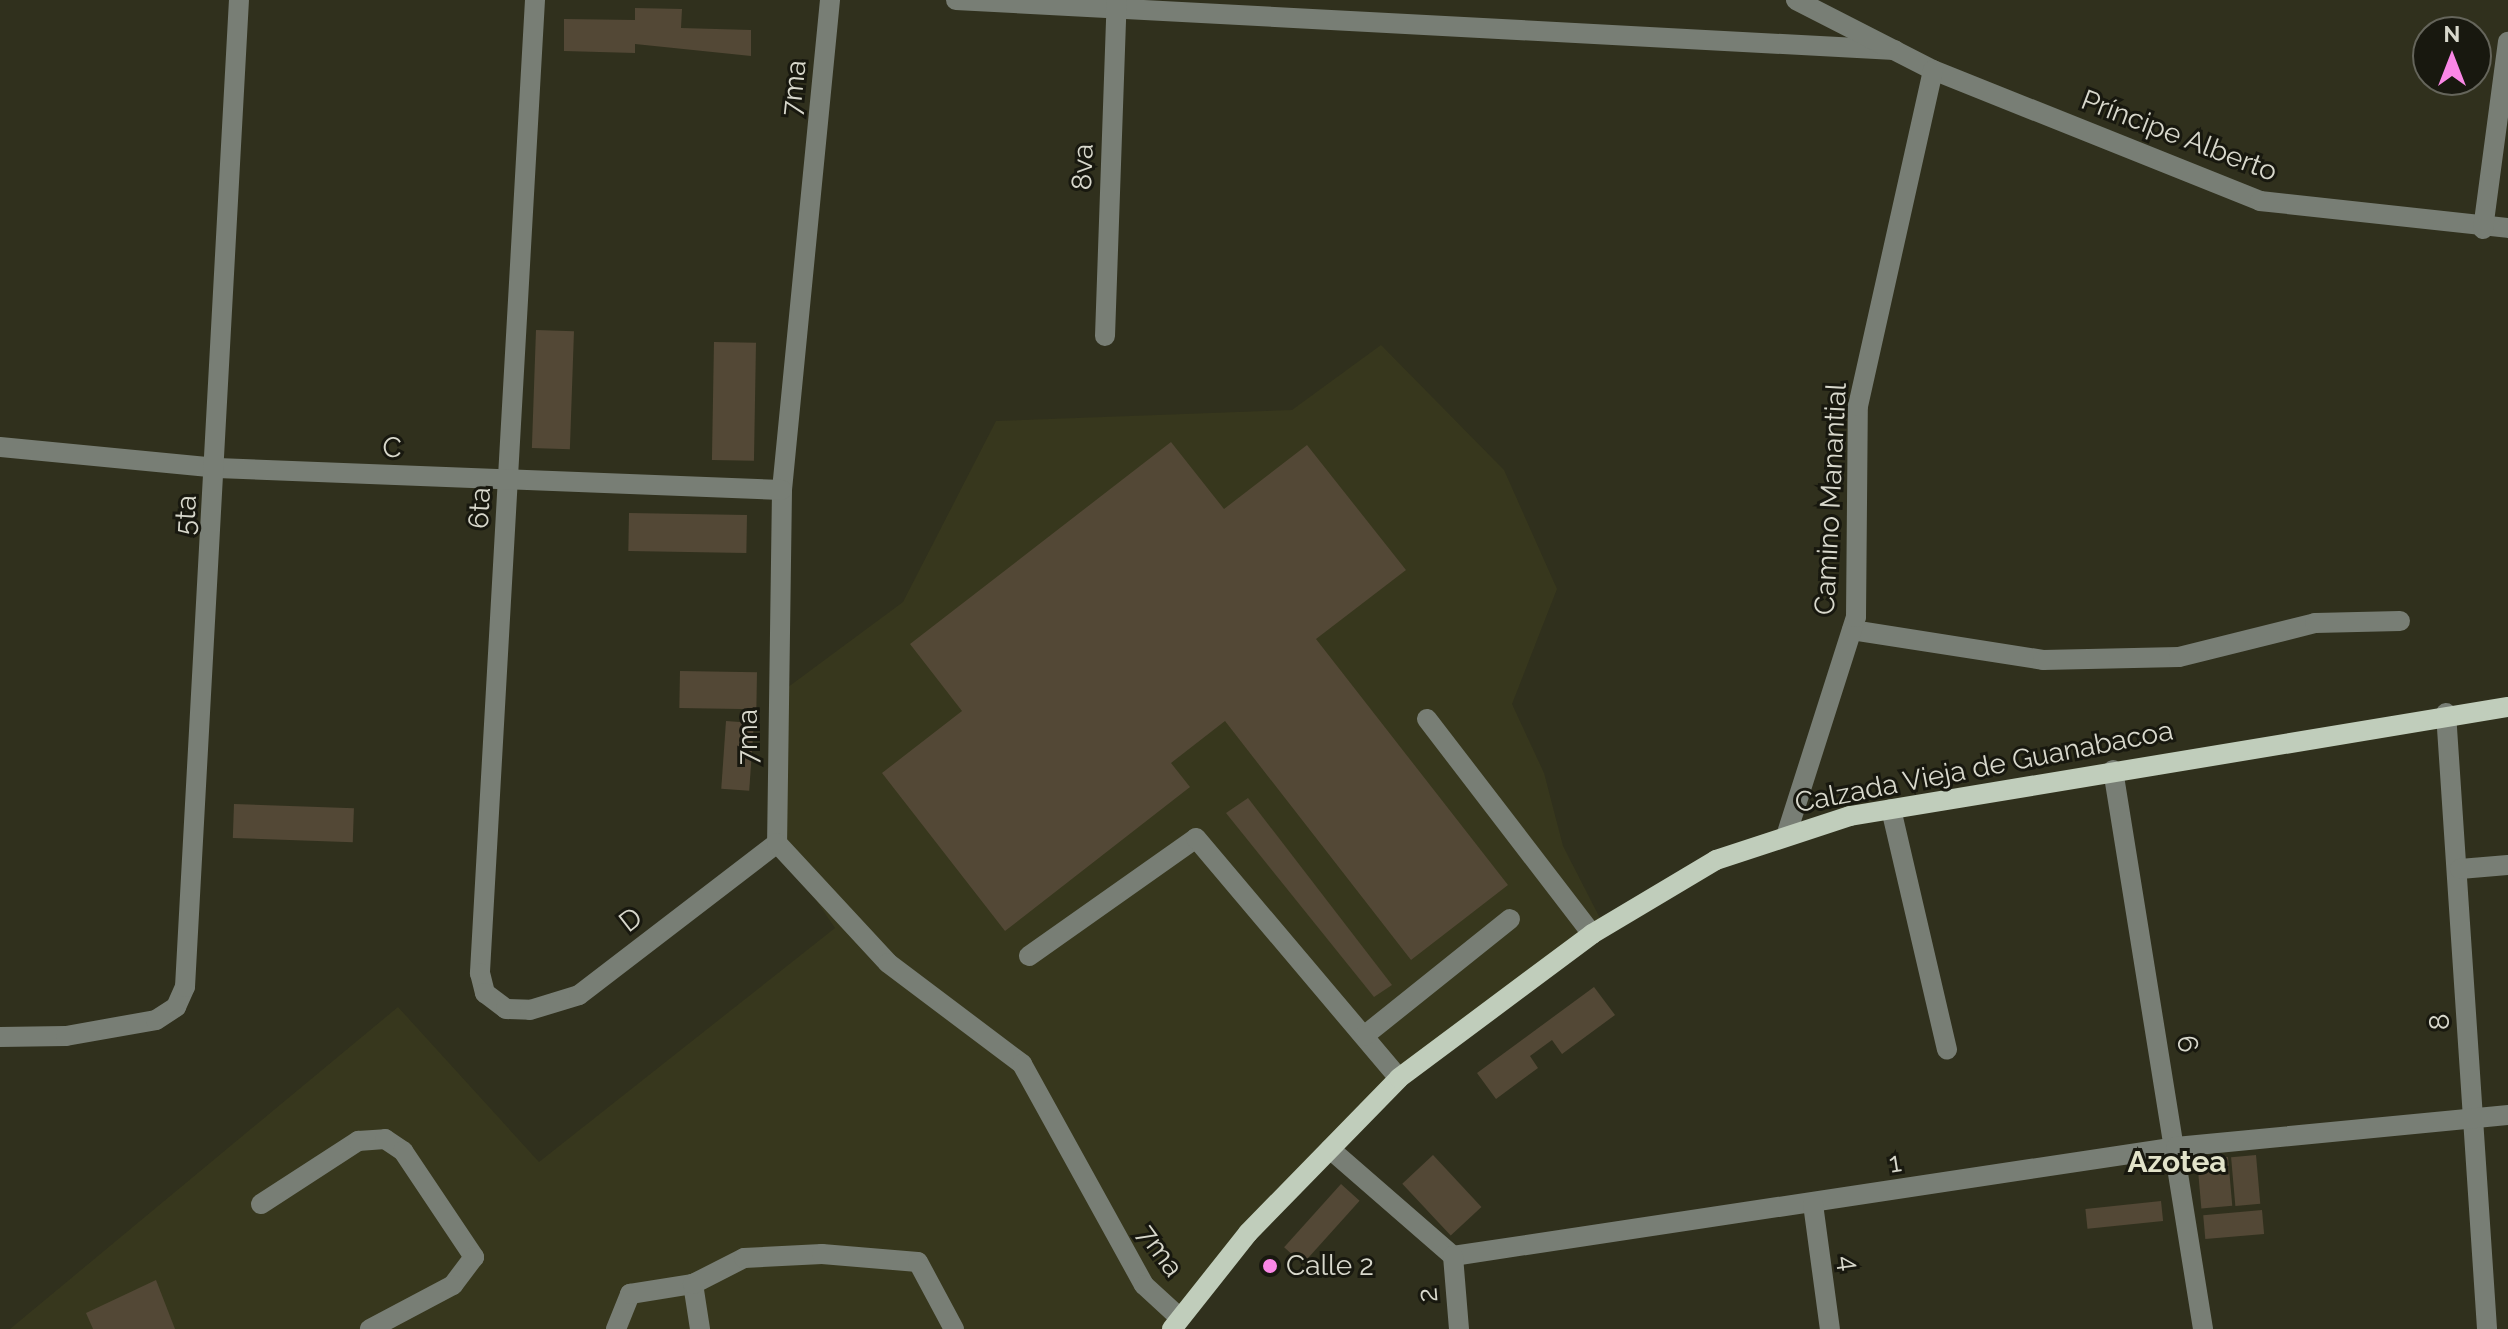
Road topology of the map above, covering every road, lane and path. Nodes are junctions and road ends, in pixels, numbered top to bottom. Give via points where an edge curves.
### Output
1 (239, 0) edge
2 (535, 0) edge
3 (830, 0) edge
4 (956, 0) edge
5 (1796, 0) edge
6 (1117, 4) edge
7 (2508, 42) edge
8 (1895, 50) junction
9 (1933, 70) junction
10 (2508, 228) edge
11 (2483, 229) junction
12 (1105, 336) dead end
13 (0, 447) edge
14 (217, 468) junction
15 (509, 481) junction
16 (782, 490) junction
17 (2400, 621) dead end
18 (1852, 630) junction
19 (2508, 707) edge
20 (2446, 713) junction
21 (1427, 719) dead end
22 (2113, 770) junction
23 (1891, 809) junction
24 (1787, 833) junction
25 (777, 843) junction
26 (2508, 865) edge
27 (2460, 869) junction
28 (1510, 919) dead end
29 (1592, 934) junction
30 (1029, 956) dead end
31 (506, 1009) joint
32 (1364, 1036) junction
33 (0, 1037) edge
34 (1947, 1050) dead end
35 (1399, 1078) junction
36 (2508, 1115) edge
37 (2473, 1119) junction
38 (2176, 1147) junction
39 (1330, 1149) junction
40 (261, 1204) dead end
41 (1813, 1204) junction
42 (1453, 1256) junction
43 (693, 1284) junction
44 (1176, 1323) edge
45 (370, 1329) edge
46 (616, 1329) edge
47 (700, 1329) edge
48 (954, 1329) edge
49 (1459, 1329) edge
50 (1830, 1329) edge
51 (2203, 1329) edge
52 (2487, 1329) edge

1 - 14 street, 5ta
2 - 15 street, 6ta
3 - 16 street, 7ma
4 - 6 street
5 - 8 street, Príncipe Alberto
6 - 8 street
6 - 12 street, 8va
7 - 11 street
8 - 9 street, Príncipe Alberto
9 - 11 street, Príncipe Alberto via 2260,201
9 - 18 street, Camino Manantial via 1858,406
10 - 11 street, Príncipe Alberto
13 - 14 street, C
14 - 15 street, C
14 - 33 street, 5ta via 188,967 176,1007 156,1020 66,1036
15 - 16 street, C
15 - 31 street, 6ta via 480,973 485,993
16 - 25 street, 7ma
17 - 18 street via 2315,623 2179,657 2058,660
18 - 24 street, Camino Manantial
19 - 20 main road, Calzada Vieja de Guanabacoa
20 - 22 main road, Calzada Vieja de Guanabacoa
20 - 27 street, 8
21 - 29 street
22 - 23 main road, Calzada Vieja de Guanabacoa
22 - 38 street, 6
23 - 24 main road, Calzada Vieja de Guanabacoa
23 - 34 street
24 - 29 main road, Calzada Vieja de Guanabacoa via 1716,860
25 - 31 street, D via 579,995
25 - 44 street, 7ma via 888,963 1022,1064 1144,1285
26 - 27 street
27 - 37 street, 8
28 - 32 street
29 - 35 main road, Calzada Vieja de Guanabacoa
30 - 32 street via 1196,838
32 - 35 street
35 - 39 main road, Calzada Vieja de Guanabacoa
36 - 37 street, 1
37 - 38 street, 1
37 - 52 street, 8
38 - 41 street, 1
38 - 51 street, 6
39 - 42 street
39 - 44 main road, Calzada Vieja de Guanabacoa
40 - 45 street via 358,1141 385,1139 403,1151 474,1257 453,1285
41 - 42 street, 1
41 - 50 street, 4
42 - 49 street, 2
43 - 46 street via 630,1294
43 - 47 street
43 - 48 street via 744,1258 918,1262

